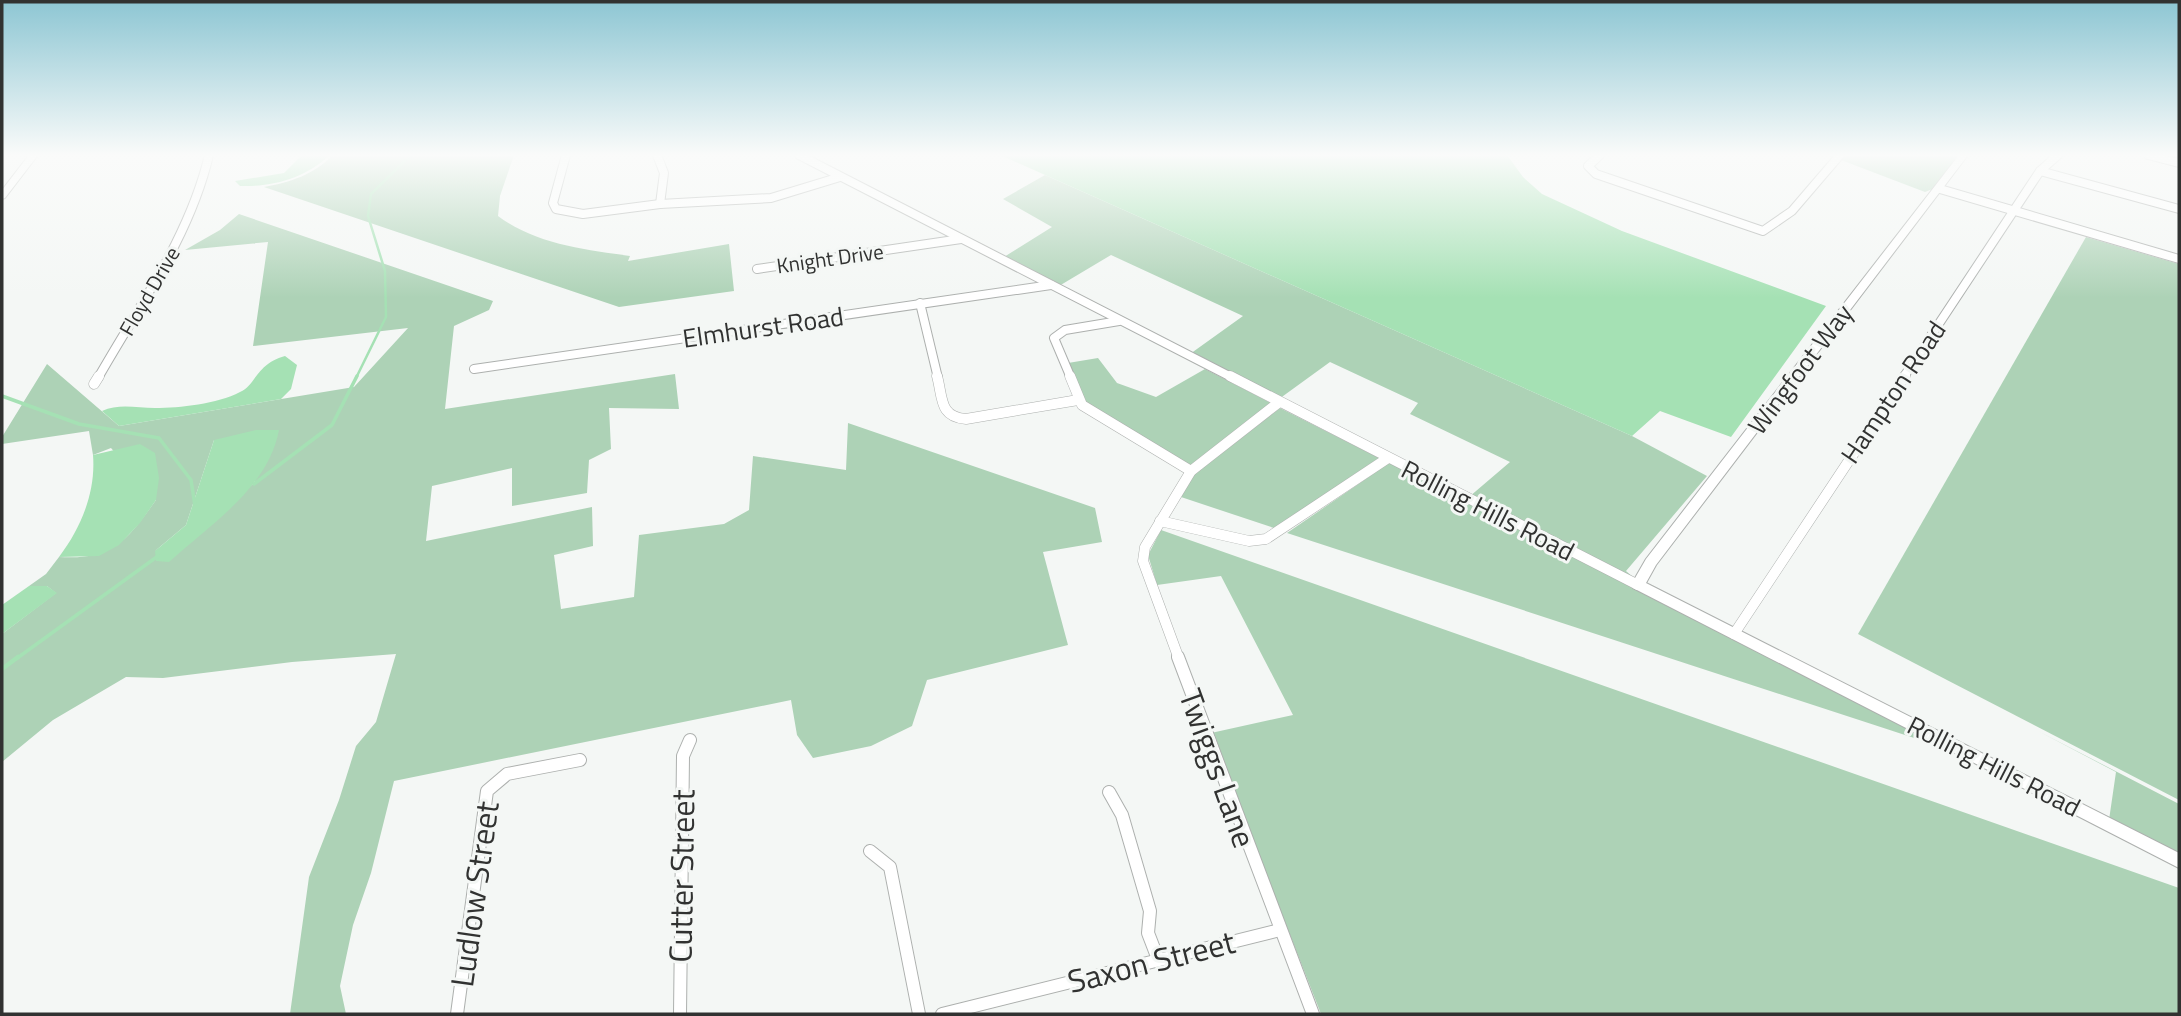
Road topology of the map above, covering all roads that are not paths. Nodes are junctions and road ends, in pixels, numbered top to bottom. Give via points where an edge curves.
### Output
1 (196, 202) edge
2 (553, 202) edge
3 (685, 202) edge
4 (889, 202) edge
5 (1678, 202) edge
6 (1799, 202) edge
7 (1930, 202) edge
8 (1985, 202) edge
9 (2019, 202) edge
10 (2155, 202) edge
11 (660, 204) joint
12 (2179, 209) edge
13 (2013, 211) junction
14 (962, 239) junction
15 (2179, 259) edge
16 (757, 269) dead end
17 (1051, 285) junction
18 (920, 303) junction
19 (1120, 321) junction
20 (474, 369) dead end
21 (94, 384) dead end
22 (1078, 400) junction
23 (1279, 403) junction
24 (1388, 458) junction
25 (1191, 471) junction
26 (1160, 521) junction
27 (1638, 585) junction
28 (1734, 634) junction
29 (691, 740) dead end
30 (580, 760) dead end
31 (1109, 792) dead end
32 (870, 851) dead end
33 (2179, 861) edge
34 (1280, 930) junction
35 (1158, 959) junction
36 (457, 1014) edge
37 (680, 1014) edge
38 (919, 1014) edge
39 (942, 1014) edge
40 (1313, 1014) edge

1 - 21 street, Floyd Drive
2 - 11 street via 561,212 583,214
3 - 11 street
4 - 14 street, Rolling Hills Road
5 - 6 street via 1768,231
7 - 27 street, Wingfoot Way via 1651,562
8 - 13 street
9 - 13 street, Hampton Road
10 - 12 street
13 - 15 street
13 - 28 street, Hampton Road
14 - 16 street, Knight Drive
14 - 17 street, Rolling Hills Road
17 - 18 street, Elmhurst Road
17 - 19 street, Rolling Hills Road
18 - 20 street, Elmhurst Road
18 - 22 street via 950,417 966,419
19 - 22 street via 1065,330 1055,338
19 - 23 street, Rolling Hills Road
22 - 25 street via 1098,417
23 - 24 street, Rolling Hills Road
23 - 25 street
24 - 26 street via 1266,539 1249,541
24 - 27 street, Rolling Hills Road
25 - 26 street, Twiggs Lane
26 - 34 street, Twiggs Lane via 1145,547 1143,561
27 - 28 street, Rolling Hills Road
28 - 33 street, Rolling Hills Road
29 - 37 street, Cutter Street via 683,755
30 - 36 street, Ludlow Street via 507,774 487,791
31 - 35 street via 1122,815 1150,911 1148,933
32 - 38 street via 890,867
34 - 35 street, Saxon Street
34 - 40 street, Twiggs Lane
35 - 39 street, Saxon Street

